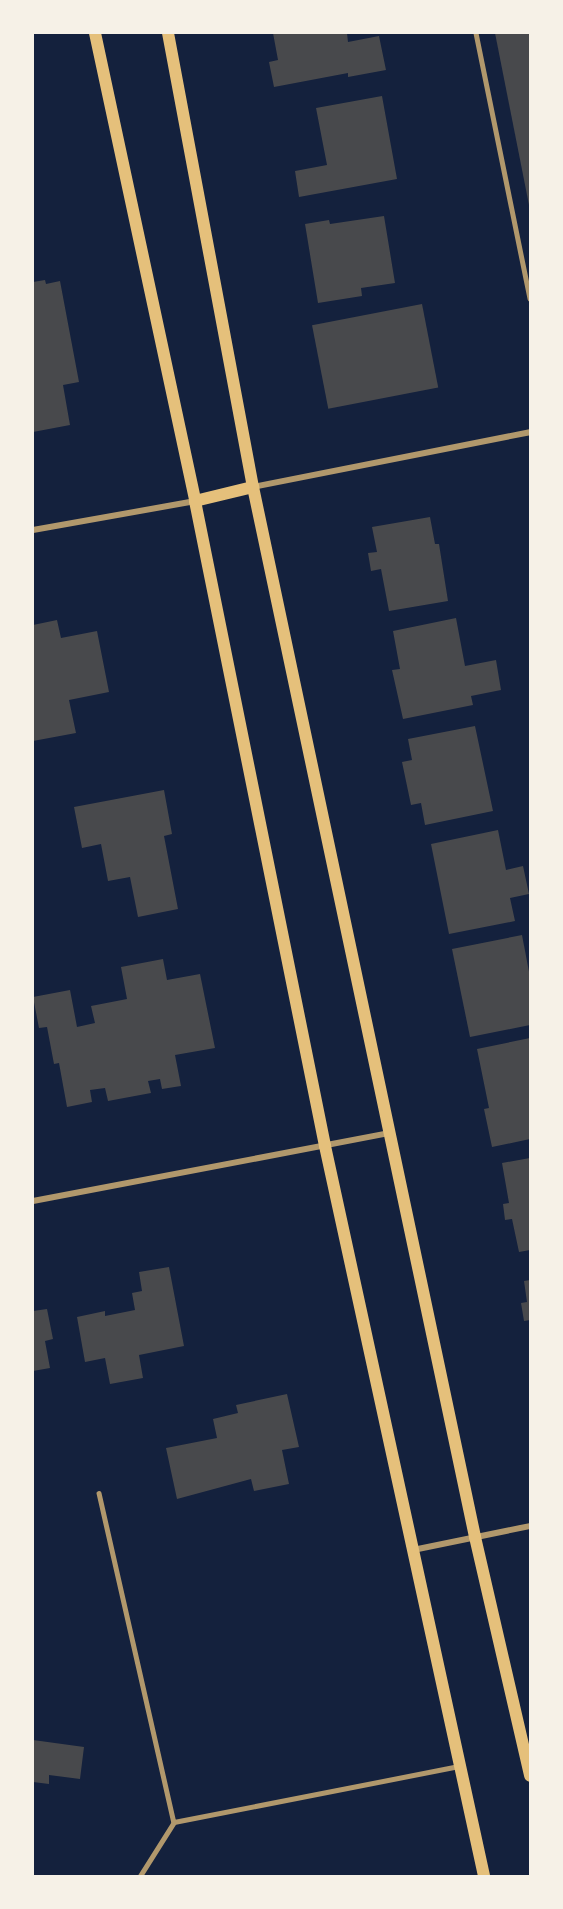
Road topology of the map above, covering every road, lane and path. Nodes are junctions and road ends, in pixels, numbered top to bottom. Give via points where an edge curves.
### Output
1 (95, 33) edge
2 (168, 33) edge
3 (476, 33) edge
4 (530, 299) edge
5 (530, 432) edge
6 (253, 487) junction
7 (195, 501) junction
8 (33, 530) edge
9 (389, 1133) junction
10 (325, 1146) junction
11 (33, 1201) edge
12 (99, 1493) dead end
13 (530, 1526) edge
14 (475, 1537) junction
15 (412, 1550) junction
16 (459, 1766) junction
17 (530, 1776) edge
18 (174, 1822) junction
19 (140, 1876) edge
20 (484, 1876) edge

1 - 7 main road
2 - 6 main road
3 - 4 lane
5 - 6 street
6 - 7 main road
6 - 9 main road
7 - 8 street
7 - 10 main road
9 - 10 street
9 - 14 main road
10 - 11 street
10 - 15 main road
12 - 18 lane
13 - 14 street
14 - 15 street
14 - 17 main road
15 - 16 main road
16 - 18 lane
16 - 20 main road
18 - 19 lane

